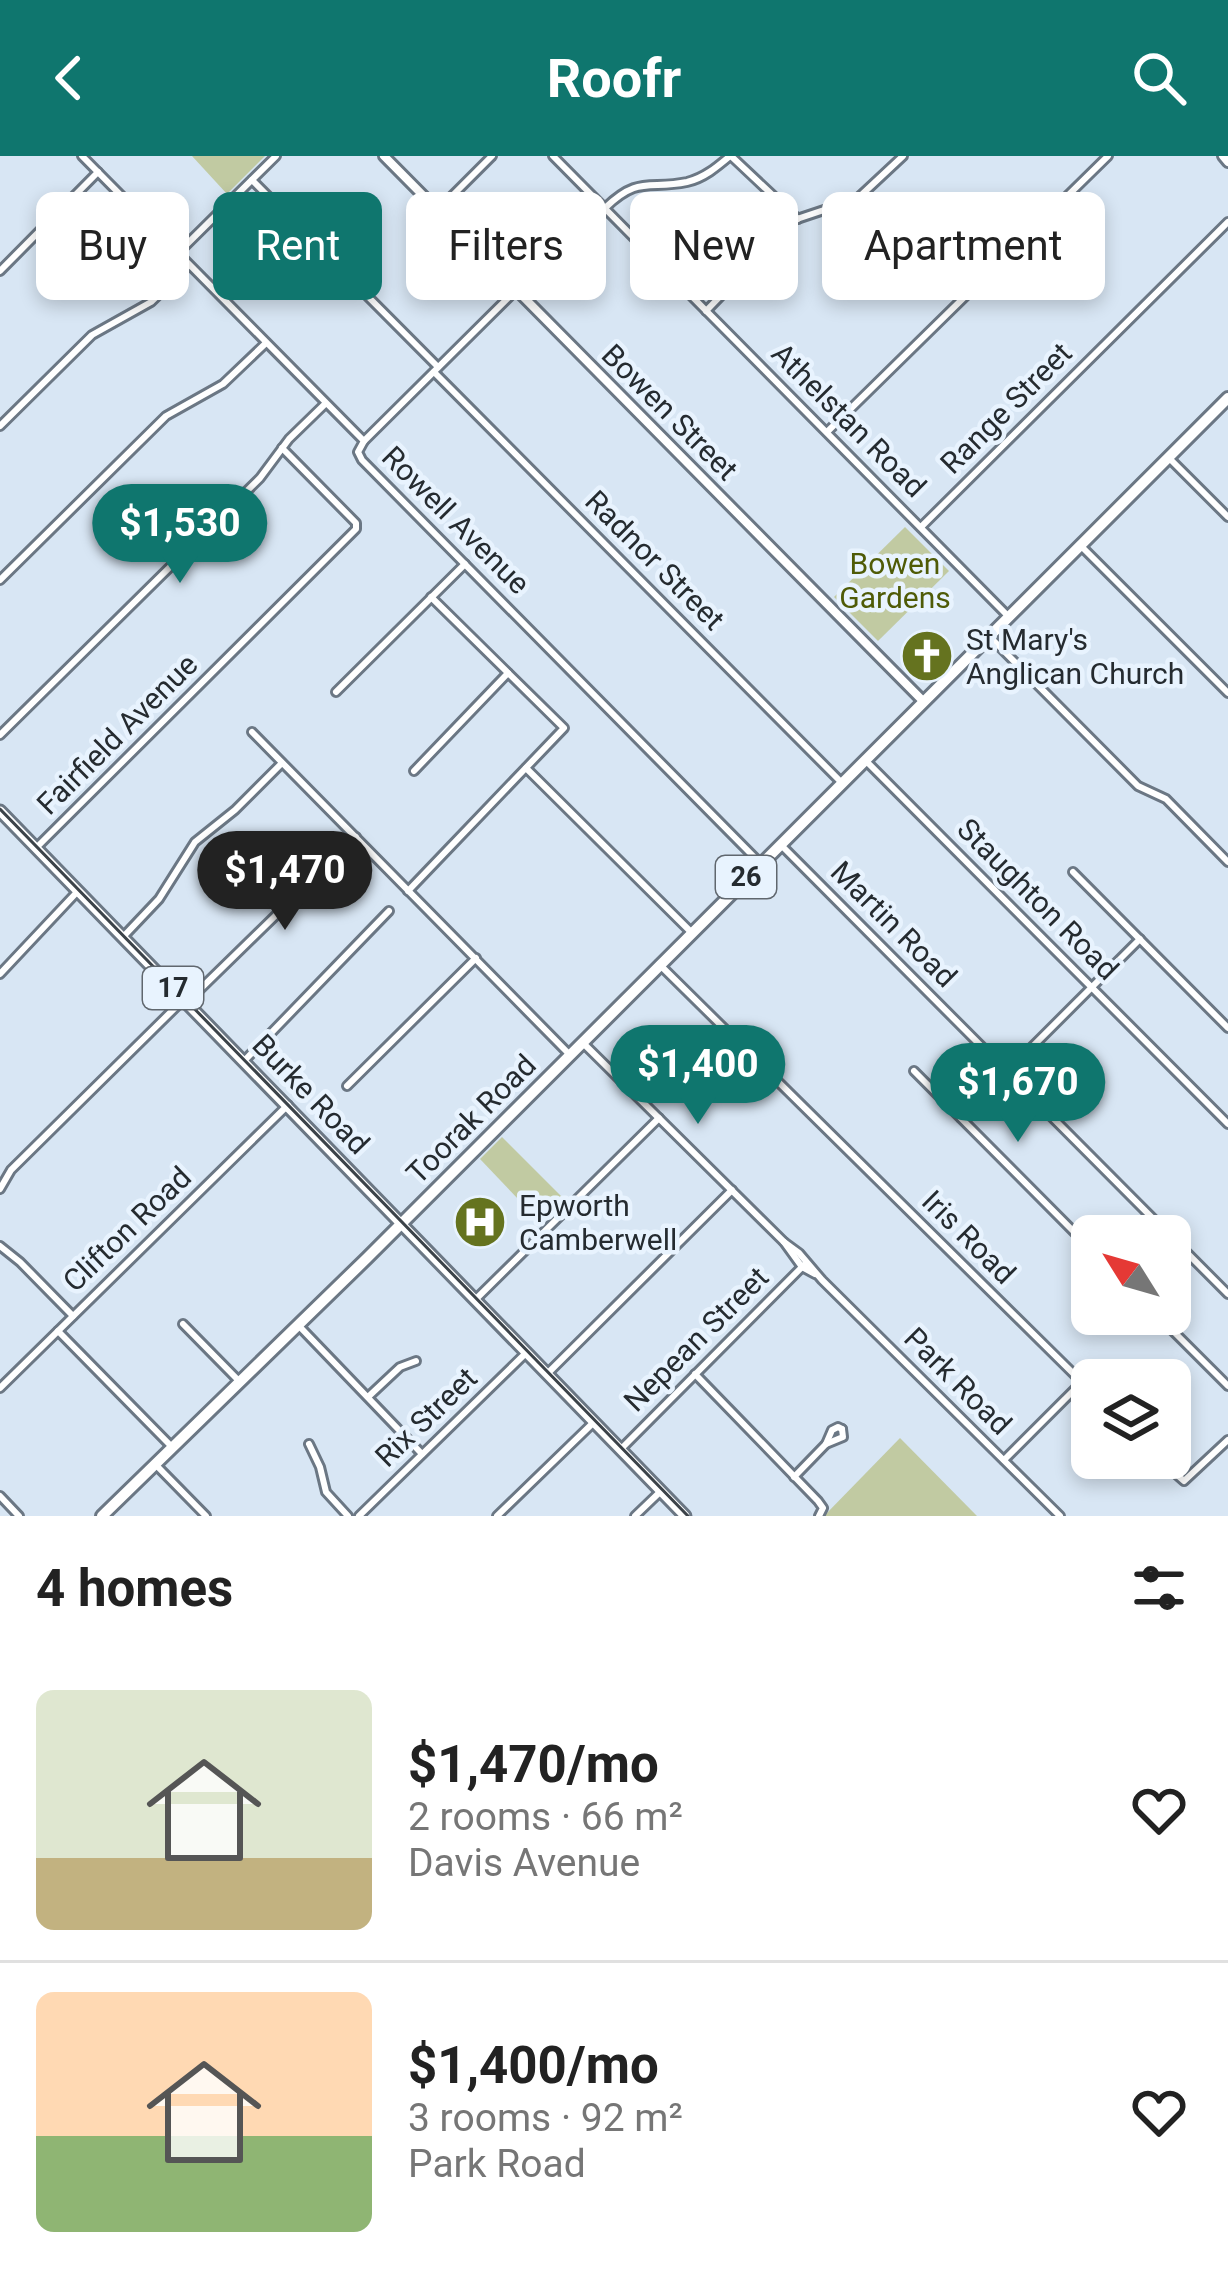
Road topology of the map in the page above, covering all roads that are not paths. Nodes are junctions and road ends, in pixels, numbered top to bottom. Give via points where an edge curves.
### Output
1 (82, 156) edge
2 (276, 156) edge
3 (384, 156) edge
4 (492, 156) edge
5 (553, 156) edge
6 (730, 156) edge
7 (903, 156) edge
8 (1108, 156) edge
9 (98, 172) junction
10 (252, 180) junction
11 (118, 192) edge
12 (420, 192) edge
13 (456, 192) edge
14 (589, 192) edge
15 (769, 192) edge
16 (606, 207) edge
17 (606, 209) edge
18 (798, 219) edge
19 (1228, 222) edge
20 (189, 242) edge
21 (189, 265) edge
22 (0, 271) edge
23 (153, 300) edge
24 (506, 300) edge
25 (526, 300) edge
26 (716, 300) edge
27 (706, 310) junction
28 (266, 343) junction
29 (436, 369) junction
30 (1228, 398) edge
31 (326, 403) junction
32 (0, 426) edge
33 (827, 432) junction
34 (364, 442) junction
35 (282, 448) junction
36 (1168, 457) junction
37 (1228, 517) edge
38 (921, 527) junction
39 (1079, 545) junction
40 (465, 564) junction
41 (0, 580) edge
42 (431, 597) junction
43 (1008, 616) junction
44 (988, 636) junction
45 (508, 673) junction
46 (336, 692) dead end
47 (1228, 693) edge
48 (923, 701) junction
49 (252, 732) dead end
50 (0, 735) edge
51 (864, 759) junction
52 (282, 763) junction
53 (526, 767) junction
54 (414, 771) dead end
55 (841, 782) junction
56 (0, 811) edge
57 (357, 836) junction
58 (779, 844) junction
59 (36, 848) junction
60 (1228, 862) edge
61 (760, 863) junction
62 (1073, 872) dead end
63 (408, 891) junction
64 (80, 893) junction
65 (388, 910) dead end
66 (691, 932) junction
67 (123, 937) junction
68 (1140, 939) junction
69 (476, 958) junction
70 (659, 964) junction
71 (0, 974) edge
72 (1092, 987) junction
73 (185, 1001) junction
74 (1228, 1028) edge
75 (582, 1042) junction
76 (570, 1054) junction
77 (244, 1061) junction
78 (914, 1070) dead end
79 (1007, 1072) junction
80 (347, 1086) dead end
81 (288, 1106) junction
82 (659, 1118) junction
83 (961, 1118) junction
84 (1228, 1124) edge
85 (0, 1189) edge
86 (732, 1190) junction
87 (402, 1222) junction
88 (1071, 1229) edge
89 (0, 1246) edge
90 (804, 1264) junction
91 (1228, 1294) edge
92 (476, 1299) junction
93 (73, 1316) junction
94 (183, 1324) dead end
95 (298, 1324) junction
96 (58, 1330) junction
97 (1177, 1335) edge
98 (527, 1352) junction
99 (416, 1361) dead end
100 (1071, 1371) edge
101 (548, 1373) junction
102 (695, 1374) junction
103 (239, 1381) junction
104 (1228, 1386) edge
105 (0, 1388) edge
106 (1071, 1393) edge
107 (368, 1397) junction
108 (594, 1422) junction
109 (1228, 1440) edge
110 (309, 1444) dead end
111 (826, 1444) dead end
112 (172, 1447) junction
113 (621, 1449) junction
114 (422, 1454) junction
115 (1004, 1460) junction
116 (155, 1464) junction
117 (1191, 1474) edge
118 (794, 1477) junction
119 (661, 1491) junction
120 (0, 1496) edge
121 (20, 1516) edge
122 (102, 1516) edge
123 (206, 1516) edge
124 (348, 1516) edge
125 (359, 1516) edge
126 (497, 1516) edge
127 (635, 1516) edge
128 (685, 1516) edge
129 (819, 1516) edge
130 (1060, 1516) edge

1 - 9 street, Rowell Avenue
2 - 10 street
3 - 12 street, Bowen Street
4 - 13 street
5 - 14 street, Athelstan Road
6 - 15 street
6 - 16 street via 691,181 644,184
7 - 18 street via 857,199
8 - 33 street
9 - 11 street, Rowell Avenue
9 - 22 street
10 - 20 street
10 - 29 street, Radnor Street
17 - 27 street, Athelstan Road
19 - 38 street, Range Street
21 - 28 street, Rowell Avenue
23 - 32 street via 92,335
24 - 29 street
25 - 48 street, Bowen Street
26 - 27 street
27 - 33 street, Athelstan Road
28 - 31 street, Rowell Avenue
28 - 41 street via 226,382 170,413
29 - 34 street
29 - 55 street, Radnor Street
30 - 36 highway, Toorak Road / 26
31 - 34 street, Rowell Avenue
31 - 35 street
33 - 38 street, Athelstan Road
34 - 40 street, Rowell Avenue via 360,458
35 - 50 street
35 - 59 street, Fairfield Avenue via 356,529
36 - 37 street
36 - 39 highway, Toorak Road / 26
38 - 43 street, Athelstan Road
39 - 43 highway, Toorak Road / 26
39 - 47 street
40 - 42 street
40 - 61 street, Rowell Avenue
42 - 45 street
42 - 46 street
43 - 44 highway, Toorak Road / 26
44 - 48 highway, Toorak Road / 26
44 - 60 street via 1138,786 1163,797
45 - 53 street via 564,728
45 - 54 street
48 - 51 highway, Toorak Road / 26
49 - 52 street
51 - 55 highway, Toorak Road / 26
51 - 72 street, Staughton Road
52 - 57 street
52 - 67 street via 195,842
53 - 63 street
53 - 66 street
55 - 58 highway, Toorak Road / 26
56 - 59 main road, Burke Road / 17
57 - 63 street
57 - 73 street
58 - 61 highway, Toorak Road / 26
58 - 79 street, Martin Road
59 - 64 main road, Burke Road / 17
61 - 66 highway, Toorak Road / 26
62 - 68 street
63 - 69 street
64 - 67 main road, Burke Road / 17
64 - 71 street
65 - 77 street
66 - 70 highway, Toorak Road / 26
67 - 73 main road, Burke Road / 17
68 - 72 street
68 - 74 street
69 - 76 street
69 - 80 street
70 - 75 highway, Toorak Road / 26
70 - 100 street, Iris Road
72 - 79 street
72 - 84 street, Staughton Road
73 - 77 main road, Burke Road / 17
73 - 85 street
75 - 76 highway, Toorak Road / 26
75 - 82 street, Park Road
76 - 87 highway, Toorak Road / 26
77 - 81 main road, Burke Road / 17
78 - 83 street
79 - 83 street
79 - 91 street, Martin Road
81 - 87 main road, Burke Road / 17
81 - 93 street, Clifton Road
82 - 86 street, Park Road
82 - 92 street
83 - 88 street
86 - 90 street, Park Road
86 - 101 street
87 - 92 main road, Burke Road / 17
87 - 95 highway, Toorak Road / 26
89 - 93 street
90 - 102 street, Nepean Street
90 - 115 street, Park Road
92 - 98 main road, Burke Road / 17
93 - 96 street, Clifton Road
94 - 103 street
95 - 103 highway, Toorak Road / 26
95 - 107 street
96 - 105 street, Clifton Road
96 - 112 street
97 - 104 street
98 - 101 main road, Burke Road / 17
98 - 114 street, Rix Street
99 - 107 street
101 - 108 main road, Burke Road / 17
102 - 113 street, Nepean Street
102 - 118 street
103 - 112 highway, Toorak Road / 26
106 - 115 street
107 - 114 street
108 - 113 main road, Burke Road / 17
108 - 126 street
109 - 117 street
110 - 124 street via 326,1492
111 - 118 street
112 - 116 highway, Toorak Road / 26
113 - 119 main road, Burke Road / 17
114 - 125 street, Rix Street
115 - 130 street, Park Road
116 - 122 highway, Toorak Road / 26
116 - 123 street
118 - 129 street via 822,1506
119 - 127 street
119 - 128 main road, Burke Road / 17
120 - 121 street

